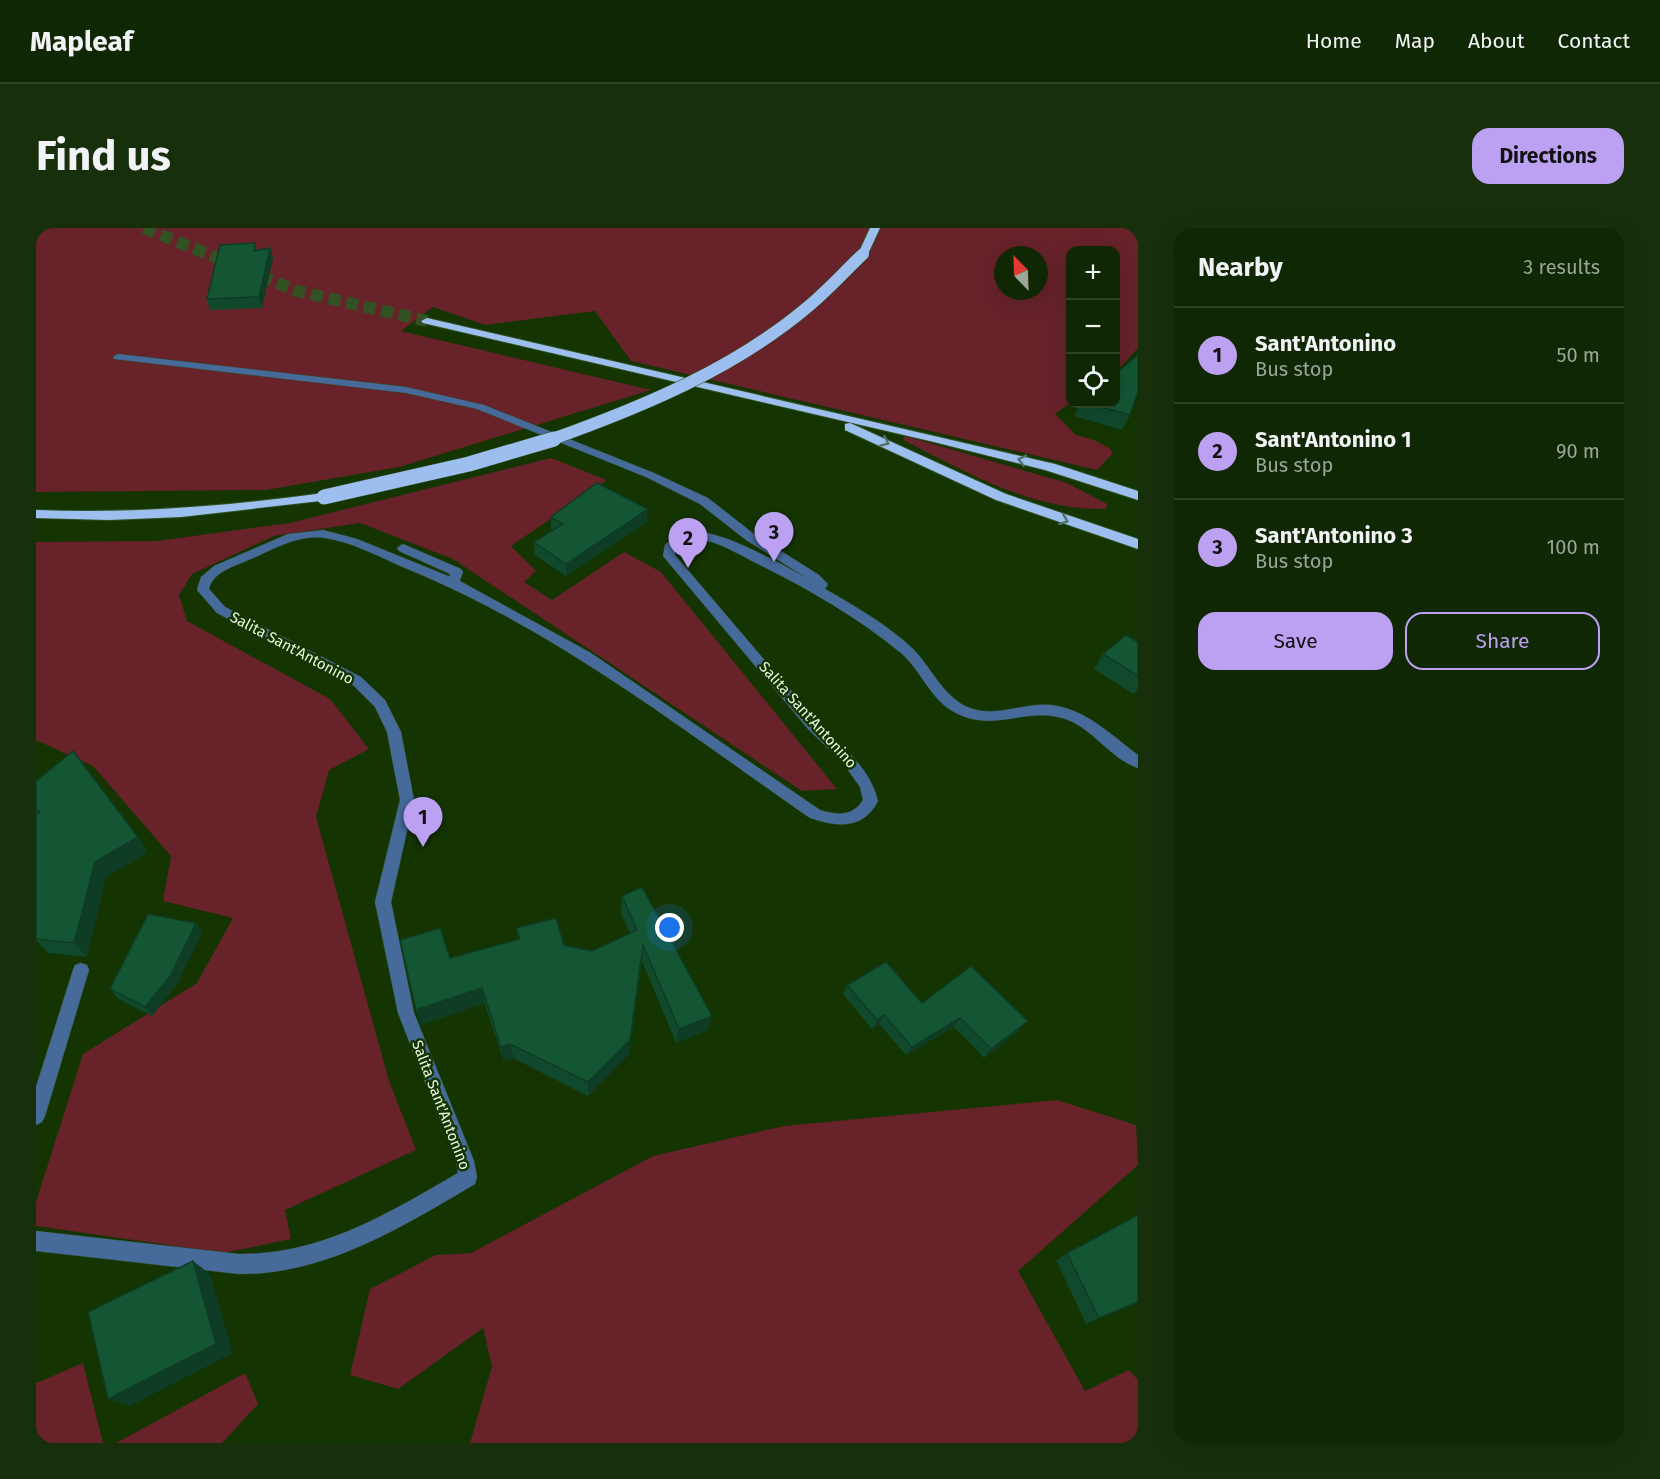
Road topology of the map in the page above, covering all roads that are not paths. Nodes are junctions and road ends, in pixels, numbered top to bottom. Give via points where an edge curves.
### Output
1 (875, 228) edge
2 (427, 321) tunnel mouth
3 (118, 357) dead end
4 (813, 411) junction
5 (1138, 496) edge
6 (36, 514) edge
7 (1138, 544) edge
8 (403, 548) dead end
9 (454, 583) junction
10 (818, 590) junction
11 (1138, 762) edge
12 (81, 970) dead end
13 (36, 1116) edge
14 (36, 1241) edge

1 - 6 highway, bridge via 863,254 824,295 770,336 656,398 559,437 427,475 324,497 236,510 155,517
2 - 4 highway
3 - 10 street, Salita Sant'Antonino via 406,390 480,407 640,470 704,501 750,537 815,578 822,584
5 -> 4 highway via 1039,464
4 -> 7 highway via 1001,497
8 - 9 street via 457,572
9 - 10 street, Salita Sant'Antonino via 586,656 815,814 841,822 863,814 871,801 858,770 813,725 676,566 669,548 678,538 695,534 711,537
9 - 14 street, Salita Sant'Antonino via 353,542 323,534 292,537 218,568 205,580 203,590 222,610 356,680 380,704 394,732 407,801 383,902 406,1013 468,1177 380,1226 303,1258 271,1264 239,1264
10 - 11 street, Salita Sant'Antonino via 908,653 941,696 962,711 998,719 1048,710 1063,712
12 - 13 street

